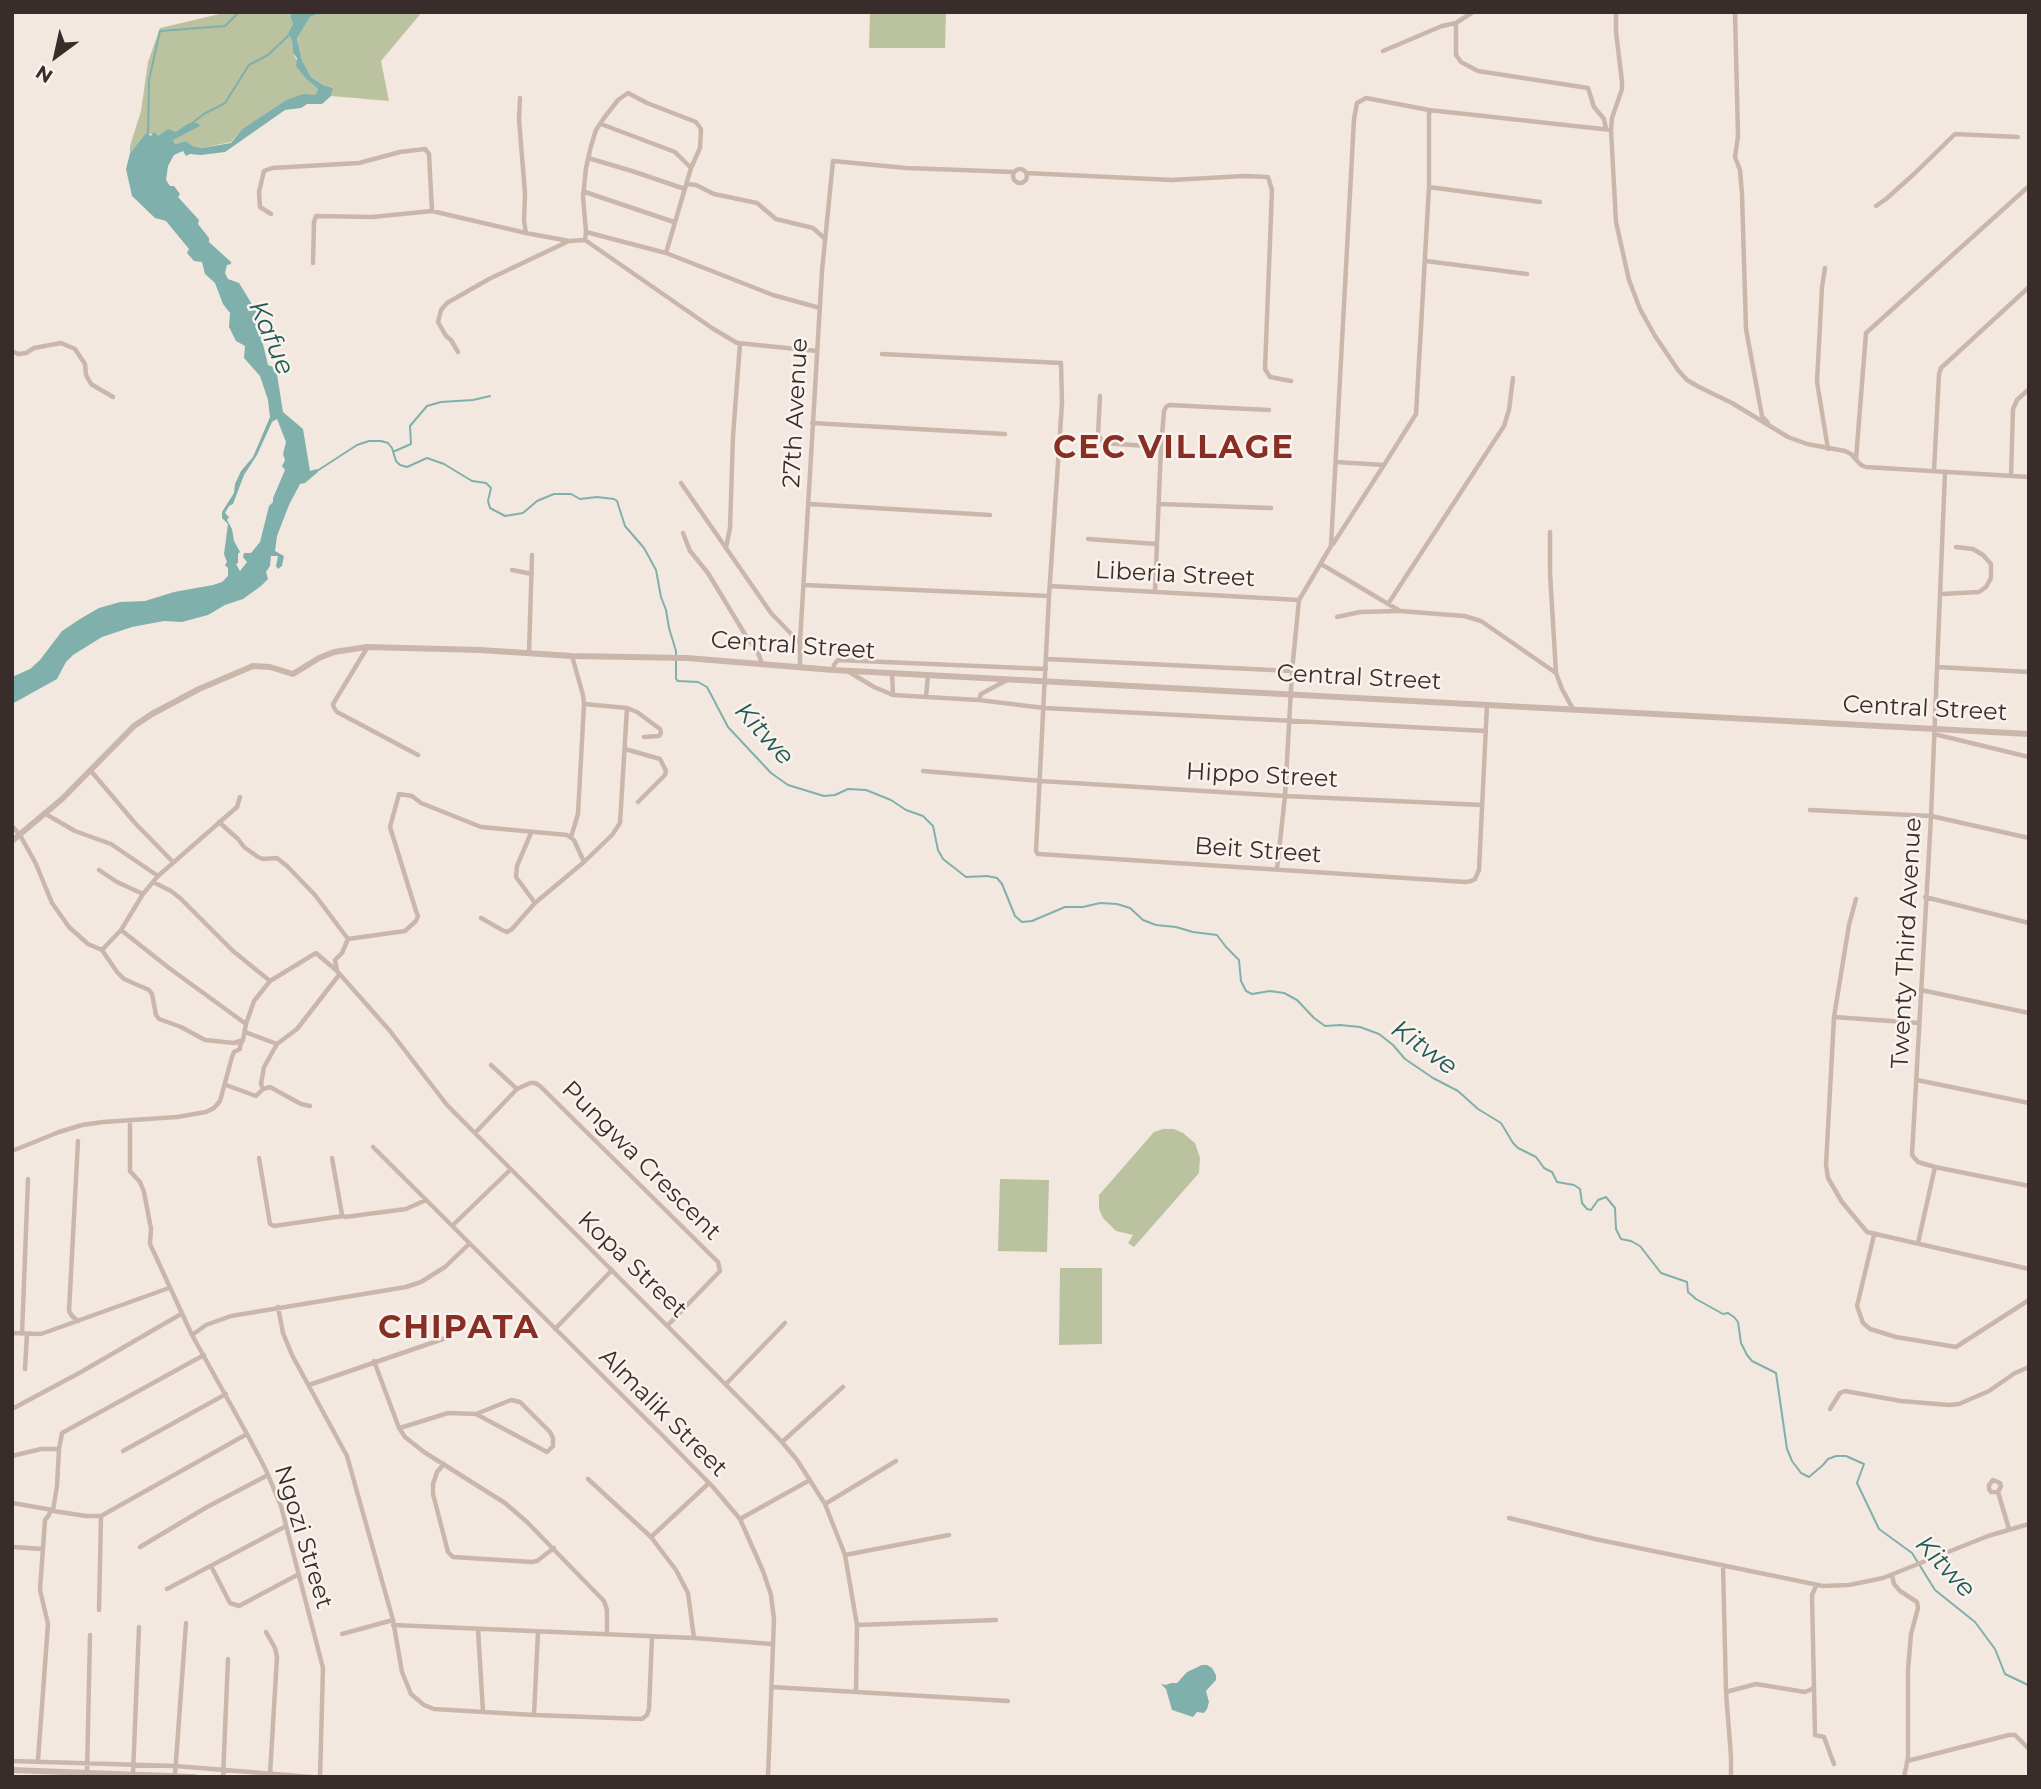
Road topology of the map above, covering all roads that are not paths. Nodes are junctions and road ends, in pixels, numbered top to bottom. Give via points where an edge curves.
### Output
1 (1473, 12) edge
2 (1616, 12) edge
3 (1735, 12) edge
4 (1456, 23) junction
5 (1383, 51) dead end
6 (520, 98) dead end
7 (1429, 110) junction
8 (601, 124) junction
9 (1608, 129) junction
10 (2018, 137) dead end
11 (588, 158) junction
12 (691, 168) junction
13 (1014, 172) junction
14 (1026, 173) junction
15 (2029, 186) edge
16 (685, 187) junction
17 (1429, 187) junction
18 (585, 191) junction
19 (1540, 202) dead end
20 (1876, 206) dead end
21 (432, 211) junction
22 (271, 214) dead end
23 (674, 222) junction
24 (586, 232) junction
25 (526, 233) junction
26 (825, 238) junction
27 (585, 240) junction
28 (569, 241) junction
29 (666, 253) junction
30 (1426, 261) junction
31 (313, 263) dead end
32 (1825, 268) dead end
33 (1527, 274) dead end
34 (2029, 287) edge
35 (820, 308) junction
36 (740, 344) junction
37 (12, 351) edge
38 (817, 351) junction
39 (458, 352) dead end
40 (882, 354) dead end
41 (1513, 378) dead end
42 (1292, 380) dead end
43 (2029, 389) edge
44 (1100, 396) dead end
45 (113, 397) dead end
46 (1269, 410) dead end
47 (812, 424) junction
48 (1773, 429) junction
49 (1005, 434) dead end
50 (1161, 447) junction
51 (1828, 449) junction
52 (1856, 459) junction
53 (1336, 461) junction
54 (1384, 466) junction
55 (1934, 471) junction
56 (1945, 472) junction
57 (2011, 476) junction
58 (2029, 477) edge
59 (681, 483) dead end
60 (809, 504) junction
61 (1159, 504) junction
62 (1271, 508) dead end
63 (990, 515) dead end
64 (1550, 532) dead end
65 (682, 533) dead end
66 (1088, 539) dead end
67 (1157, 544) junction
68 (1331, 546) junction
69 (1956, 547) dead end
70 (726, 548) junction
71 (533, 555) dead end
72 (1321, 564) junction
73 (512, 570) dead end
74 (532, 574) junction
75 (804, 585) junction
76 (1050, 586) junction
77 (1155, 591) junction
78 (1942, 594) junction
79 (1049, 596) junction
80 (1298, 600) junction
81 (1388, 604) junction
82 (1400, 611) junction
83 (1337, 617) dead end
84 (800, 642) junction
85 (367, 647) junction
86 (529, 653) junction
87 (572, 656) junction
88 (1047, 659) junction
89 (762, 664) junction
90 (800, 667) junction
91 (1937, 667) junction
92 (1046, 669) junction
93 (833, 670) junction
94 (847, 671) junction
95 (1292, 671) junction
96 (2029, 672) edge
97 (892, 673) junction
98 (1556, 673) junction
99 (928, 675) junction
100 (1009, 679) junction
101 (1046, 681) junction
102 (1291, 694) junction
103 (893, 695) junction
104 (926, 697) junction
105 (979, 700) junction
106 (584, 704) junction
107 (1487, 704) junction
108 (627, 708) junction
109 (1044, 708) junction
110 (1574, 710) junction
111 (1289, 721) junction
112 (1486, 731) junction
113 (1934, 731) junction
114 (2029, 734) edge
115 (644, 737) dead end
116 (625, 749) junction
117 (418, 755) dead end
118 (2029, 757) edge
119 (91, 771) junction
120 (923, 771) dead end
121 (1041, 782) junction
122 (1285, 796) junction
123 (240, 797) dead end
124 (638, 802) dead end
125 (1482, 804) junction
126 (1810, 810) dead end
127 (44, 813) junction
128 (1931, 816) junction
129 (219, 822) junction
130 (12, 826) edge
131 (531, 833) junction
132 (20, 835) junction
133 (571, 837) junction
134 (2029, 838) edge
135 (12, 841) edge
136 (173, 862) junction
137 (584, 862) junction
138 (99, 870) dead end
139 (1276, 870) junction
140 (159, 876) junction
141 (153, 882) junction
142 (143, 894) junction
143 (1925, 897) junction
144 (1856, 899) dead end
145 (536, 903) junction
146 (481, 918) dead end
147 (2029, 923) edge
148 (121, 930) junction
149 (348, 939) junction
150 (102, 950) junction
151 (338, 973) junction
152 (270, 981) junction
153 (1921, 990) junction
154 (2029, 1013) edge
155 (1834, 1017) junction
156 (1919, 1023) junction
157 (246, 1024) junction
158 (245, 1032) junction
159 (243, 1040) junction
160 (276, 1044) junction
161 (491, 1065) dead end
162 (1917, 1080) junction
163 (226, 1085) junction
164 (263, 1089) junction
165 (517, 1089) junction
166 (2029, 1103) edge
167 (310, 1106) dead end
168 (130, 1120) junction
169 (475, 1133) junction
170 (78, 1141) dead end
171 (373, 1147) dead end
172 (12, 1151) edge
173 (259, 1158) dead end
174 (332, 1158) dead end
175 (1936, 1167) junction
176 (510, 1170) junction
177 (28, 1178) dead end
178 (2029, 1185) edge
179 (426, 1200) junction
180 (344, 1216) junction
181 (452, 1226) junction
182 (1874, 1235) junction
183 (1918, 1243) junction
184 (469, 1244) junction
185 (2029, 1269) edge
186 (612, 1270) junction
187 (169, 1288) junction
188 (2029, 1300) edge
189 (278, 1307) junction
190 (181, 1314) junction
191 (78, 1321) junction
192 (785, 1323) dead end
193 (668, 1325) junction
194 (555, 1329) junction
195 (12, 1332) edge
196 (24, 1334) junction
197 (192, 1335) junction
198 (446, 1338) dead end
199 (204, 1355) junction
200 (374, 1362) junction
201 (2029, 1367) edge
202 (25, 1369) dead end
203 (726, 1384) junction
204 (309, 1385) junction
205 (843, 1387) dead end
206 (226, 1394) junction
207 (12, 1409) edge
208 (1830, 1409) dead end
209 (476, 1414) junction
210 (399, 1428) junction
211 (247, 1434) junction
212 (782, 1442) junction
213 (59, 1449) junction
214 (123, 1451) dead end
215 (12, 1456) edge
216 (896, 1461) dead end
217 (444, 1464) junction
218 (268, 1475) junction
219 (588, 1479) dead end
220 (810, 1480) junction
221 (709, 1483) junction
222 (1997, 1492) dead end
223 (12, 1503) edge
224 (825, 1504) junction
225 (52, 1511) junction
226 (101, 1516) junction
227 (1509, 1518) dead end
228 (740, 1519) junction
229 (2029, 1524) edge
230 (286, 1525) junction
231 (2009, 1529) junction
232 (948, 1535) dead end
233 (650, 1537) junction
234 (12, 1547) edge
235 (140, 1548) dead end
236 (554, 1548) junction
237 (43, 1549) junction
238 (845, 1555) junction
239 (1723, 1565) junction
240 (211, 1566) junction
241 (299, 1574) junction
242 (1892, 1575) junction
243 (1816, 1586) junction
244 (167, 1589) dead end
245 (99, 1610) dead end
246 (996, 1620) dead end
247 (186, 1623) dead end
248 (393, 1623) junction
249 (857, 1625) junction
250 (139, 1627) dead end
251 (478, 1629) junction
252 (266, 1632) dead end
253 (538, 1632) junction
254 (342, 1634) dead end
255 (607, 1634) junction
256 (90, 1635) dead end
257 (652, 1637) junction
258 (694, 1638) junction
259 (772, 1644) junction
260 (228, 1659) dead end
261 (772, 1687) junction
262 (1815, 1688) junction
263 (856, 1692) junction
264 (1726, 1692) junction
265 (1008, 1701) dead end
266 (483, 1712) junction
267 (534, 1715) junction
268 (2029, 1749) edge
269 (38, 1760) junction
270 (12, 1761) edge
271 (1907, 1761) junction
272 (87, 1762) junction
273 (1834, 1764) dead end
274 (132, 1765) junction
275 (175, 1766) junction
276 (223, 1769) junction
277 (12, 1770) edge
278 (92, 1774) edge
279 (133, 1774) junction
280 (270, 1774) junction
281 (175, 1775) edge
282 (297, 1776) edge
283 (194, 1777) edge
284 (223, 1777) edge
285 (312, 1777) edge
286 (320, 1777) edge
287 (768, 1777) edge
288 (1731, 1777) edge
289 (1904, 1777) edge

1 - 4 street
2 - 9 street via 1622,89
3 - 48 street via 1735,157 1742,194 1746,329 1762,416
4 - 5 street
4 - 9 street via 1455,48 1461,62 1478,71 1588,88
6 - 25 street
7 - 9 street
7 - 17 street
7 - 53 street via 1366,99 1355,107
8 - 11 street
8 - 12 street via 674,152
8 - 12 street via 628,93 696,122 702,137
9 - 48 street via 1616,222 1640,309 1687,380
10 - 20 street via 1955,134
11 - 16 street
11 - 18 street
12 - 16 street
13 - 14 street
13 - 14 street via 1013,179 1019,183 1026,180
13 - 26 street, 27th Avenue via 833,161
14 - 42 street via 1172,180 1268,177 1272,190 1265,369 1270,377
15 - 52 street via 1866,333
16 - 23 street
16 - 26 street via 696,185 714,194 757,203 776,219 813,228
17 - 19 street
17 - 30 street
18 - 23 street
18 - 24 street
21 - 22 street via 425,149 359,163 264,171 260,206
21 - 25 street
21 - 31 street via 316,216
23 - 29 street
24 - 27 street
24 - 29 street
25 - 28 street
26 - 35 street, 27th Avenue
27 - 28 street
27 - 36 street
28 - 39 street via 447,303 438,321
29 - 35 street via 773,295
30 - 33 street
30 - 54 street via 1416,414
32 - 51 street via 1817,383
34 - 55 street via 1941,368
35 - 38 street, 27th Avenue
36 - 38 street
36 - 70 street
37 - 45 street via 26,353 61,344 75,349 92,384
38 - 47 street, 27th Avenue
40 - 76 street via 1061,363
41 - 81 street via 1504,426
43 - 57 street via 2013,409
44 - 50 street via 1098,435 1104,443
46 - 50 street via 1170,405 1164,411
47 - 49 street
47 - 60 street, 27th Avenue
48 - 51 street
50 - 61 street
51 - 52 street
52 - 55 street via 1866,467
53 - 54 street
53 - 68 street
54 - 68 street
55 - 56 street
56 - 57 street
56 - 78 street, Twenty Third Avenue
57 - 58 street
59 - 70 street
60 - 63 street
60 - 75 street, 27th Avenue
61 - 62 street
61 - 67 street
64 - 98 street
65 - 89 street
66 - 67 street
67 - 77 street
68 - 72 street
69 - 78 street via 1983,555 1991,564 1991,578 1979,592
70 - 84 street via 771,613
71 - 74 street
72 - 80 street
72 - 81 street
73 - 74 street
74 - 86 street
75 - 79 street
75 - 84 street, 27th Avenue
76 - 77 street, Liberia Street
76 - 79 street
77 - 80 street, Liberia Street
78 - 91 street, Twenty Third Avenue
79 - 88 street
80 - 95 street
81 - 82 street
82 - 83 street
82 - 98 street via 1474,618
84 - 90 street, 27th Avenue
85 - 86 street, Central Street
85 - 117 street via 334,709
85 - 119 street, Central Street via 334,652 293,674 253,666 200,689 134,726
86 - 87 street, Central Street
87 - 89 street, Central Street
87 - 106 street
88 - 92 street
88 - 95 street
89 - 90 street, Central Street
90 - 93 street, Central Street
91 - 96 street
91 - 113 street, Twenty Third Avenue
92 - 93 street via 838,660
92 - 101 street
93 - 94 street, Central Street
94 - 97 street, Central Street
94 - 103 street
95 - 102 street
97 - 99 street, Central Street
97 - 103 street
98 - 110 street
99 - 100 street, Central Street
99 - 104 street
100 - 101 street, Central Street
100 - 105 street via 981,694
101 - 102 street, Central Street
101 - 109 street
102 - 107 street, Central Street
102 - 111 street
103 - 104 street
104 - 105 street
105 - 109 street
106 - 108 street
106 - 133 street via 578,814
107 - 110 street, Central Street
107 - 112 street
108 - 115 street via 660,729 659,736
108 - 116 street
109 - 111 street
109 - 121 street
110 - 113 street, Central Street
111 - 112 street
111 - 122 street
112 - 125 street
113 - 114 street, Central Street
113 - 118 street
113 - 128 street, Twenty Third Avenue
116 - 124 street via 660,759 666,771
116 - 137 street via 620,823
119 - 127 street, Central Street
119 - 136 street
120 - 121 street, Hippo Street
121 - 122 street, Hippo Street
121 - 139 street, Beit Street via 1038,854
122 - 125 street, Hippo Street
122 - 139 street
123 - 129 street via 237,807
125 - 139 street, Beit Street via 1479,870 1475,879 1466,882
126 - 128 street
127 - 132 street, Central Street
127 - 140 street via 111,844
128 - 134 street
128 - 143 street, Twenty Third Avenue
129 - 136 street
129 - 149 street via 258,857 277,858 287,866
130 - 132 street
131 - 133 street
131 - 145 street via 516,877
131 - 149 street via 471,824 399,794 390,827 418,916 405,931
132 - 135 street, Central Street
132 - 150 street via 56,911 80,938
133 - 137 street
136 - 140 street
137 - 145 street
138 - 142 street
140 - 141 street
141 - 142 street
141 - 152 street via 180,898
142 - 148 street
143 - 147 street
143 - 153 street, Twenty Third Avenue
144 - 155 street
145 - 146 street via 507,932
148 - 150 street
148 - 157 street
149 - 151 street via 335,960
150 - 159 street via 124,979 149,990 159,1019 209,1041 234,1044
151 - 152 street, Kopa Street via 316,953
151 - 160 street via 296,1029
151 - 169 street, Kopa Street
152 - 157 street via 254,1001
153 - 154 street
153 - 156 street, Twenty Third Avenue
155 - 156 street
155 - 182 street via 1826,1172 1842,1202 1863,1229
156 - 162 street, Twenty Third Avenue
157 - 158 street
158 - 159 street
158 - 160 street
159 - 163 street via 232,1057
160 - 164 street via 264,1067
161 - 165 street
162 - 166 street
162 - 175 street, Twenty Third Avenue via 1912,1155
163 - 164 street via 256,1096
163 - 168 street via 218,1105 206,1112
164 - 167 street via 270,1087
165 - 169 street
165 - 193 street, Pungwa Crescent via 530,1083 540,1086 718,1262 720,1271
168 - 172 street via 82,1125
168 - 187 street, Ngozi Street via 130,1171 144,1192 150,1244
169 - 176 street, Kopa Street
170 - 191 street via 69,1311
171 - 179 street, Almalik Street
173 - 180 street via 270,1224
174 - 180 street
175 - 178 street
175 - 183 street
176 - 181 street
176 - 186 street, Kopa Street
177 - 196 street
179 - 180 street via 406,1209
179 - 181 street, Almalik Street
181 - 184 street, Almalik Street
182 - 183 street
182 - 188 street via 1857,1306 1870,1329 1956,1347
183 - 185 street
184 - 189 street via 445,1267 406,1287
184 - 194 street, Almalik Street
186 - 193 street, Kopa Street
186 - 194 street
187 - 190 street, Ngozi Street
187 - 191 street
189 - 197 street via 220,1320
189 - 204 street via 287,1345
190 - 197 street, Ngozi Street
190 - 207 street
191 - 196 street via 41,1334
192 - 203 street
193 - 203 street, Kopa Street
194 - 221 street, Almalik Street
195 - 196 street
196 - 202 street
197 - 199 street, Ngozi Street
198 - 200 street
199 - 206 street, Ngozi Street
199 - 213 street via 62,1433
200 - 204 street
200 - 210 street
201 - 208 street via 1959,1404 1845,1391
203 - 212 street, Kopa Street
204 - 248 street via 347,1456
205 - 212 street
206 - 211 street, Ngozi Street
206 - 214 street
209 - 209 street via 547,1452 553,1446 550,1432 520,1402 511,1400
209 - 210 street via 448,1413
210 - 217 street via 412,1444
211 - 218 street, Ngozi Street
211 - 226 street
212 - 220 street, Kopa Street
213 - 215 street
213 - 225 street
216 - 224 street
217 - 236 street via 505,1503
217 - 236 street via 437,1472 433,1494 453,1557 531,1562
218 - 230 street, Ngozi Street
218 - 235 street
219 - 233 street
220 - 224 street, Kopa Street
220 - 228 street
221 - 228 street, Almalik Street
221 - 233 street
222 - 231 street
223 - 225 street
224 - 238 street, Kopa Street
225 - 226 street
225 - 237 street via 45,1520
226 - 245 street
227 - 239 street
228 - 259 street, Almalik Street via 771,1595
229 - 231 street
230 - 240 street
230 - 241 street, Ngozi Street
231 - 242 street
232 - 238 street
233 - 258 street via 683,1582 691,1604
234 - 237 street
236 - 255 street via 604,1601
237 - 269 street via 40,1590 48,1624
238 - 249 street, Kopa Street
239 - 243 street
239 - 264 street
240 - 241 street via 230,1603 239,1606
240 - 244 street
241 - 286 street, Ngozi Street via 323,1668
242 - 243 street via 1849,1585
242 - 271 street via 1894,1584 1917,1602 1918,1608 1908,1670
243 - 262 street via 1812,1595
246 - 249 street
247 - 275 street
248 - 251 street
248 - 254 street
248 - 266 street via 411,1694 434,1709
249 - 263 street, Kopa Street
250 - 274 street
251 - 253 street
251 - 266 street
252 - 280 street via 277,1657
253 - 255 street
253 - 267 street
255 - 257 street
256 - 272 street
257 - 258 street
257 - 267 street via 649,1709 642,1719
258 - 259 street
259 - 261 street, Almalik Street
260 - 276 street
261 - 263 street
261 - 287 street, Almalik Street
262 - 264 street via 1805,1692 1756,1684
262 - 273 street via 1815,1735 1824,1737
263 - 265 street
264 - 288 street
266 - 267 street
268 - 271 street via 2009,1734
269 - 270 street
269 - 272 street
271 - 289 street
272 - 274 street
272 - 278 street
274 - 275 street
274 - 279 street
275 - 276 street
275 - 281 street
276 - 280 street
276 - 284 street
277 - 278 street
278 - 279 street
279 - 281 street
280 - 282 street
281 - 283 street
282 - 285 street

